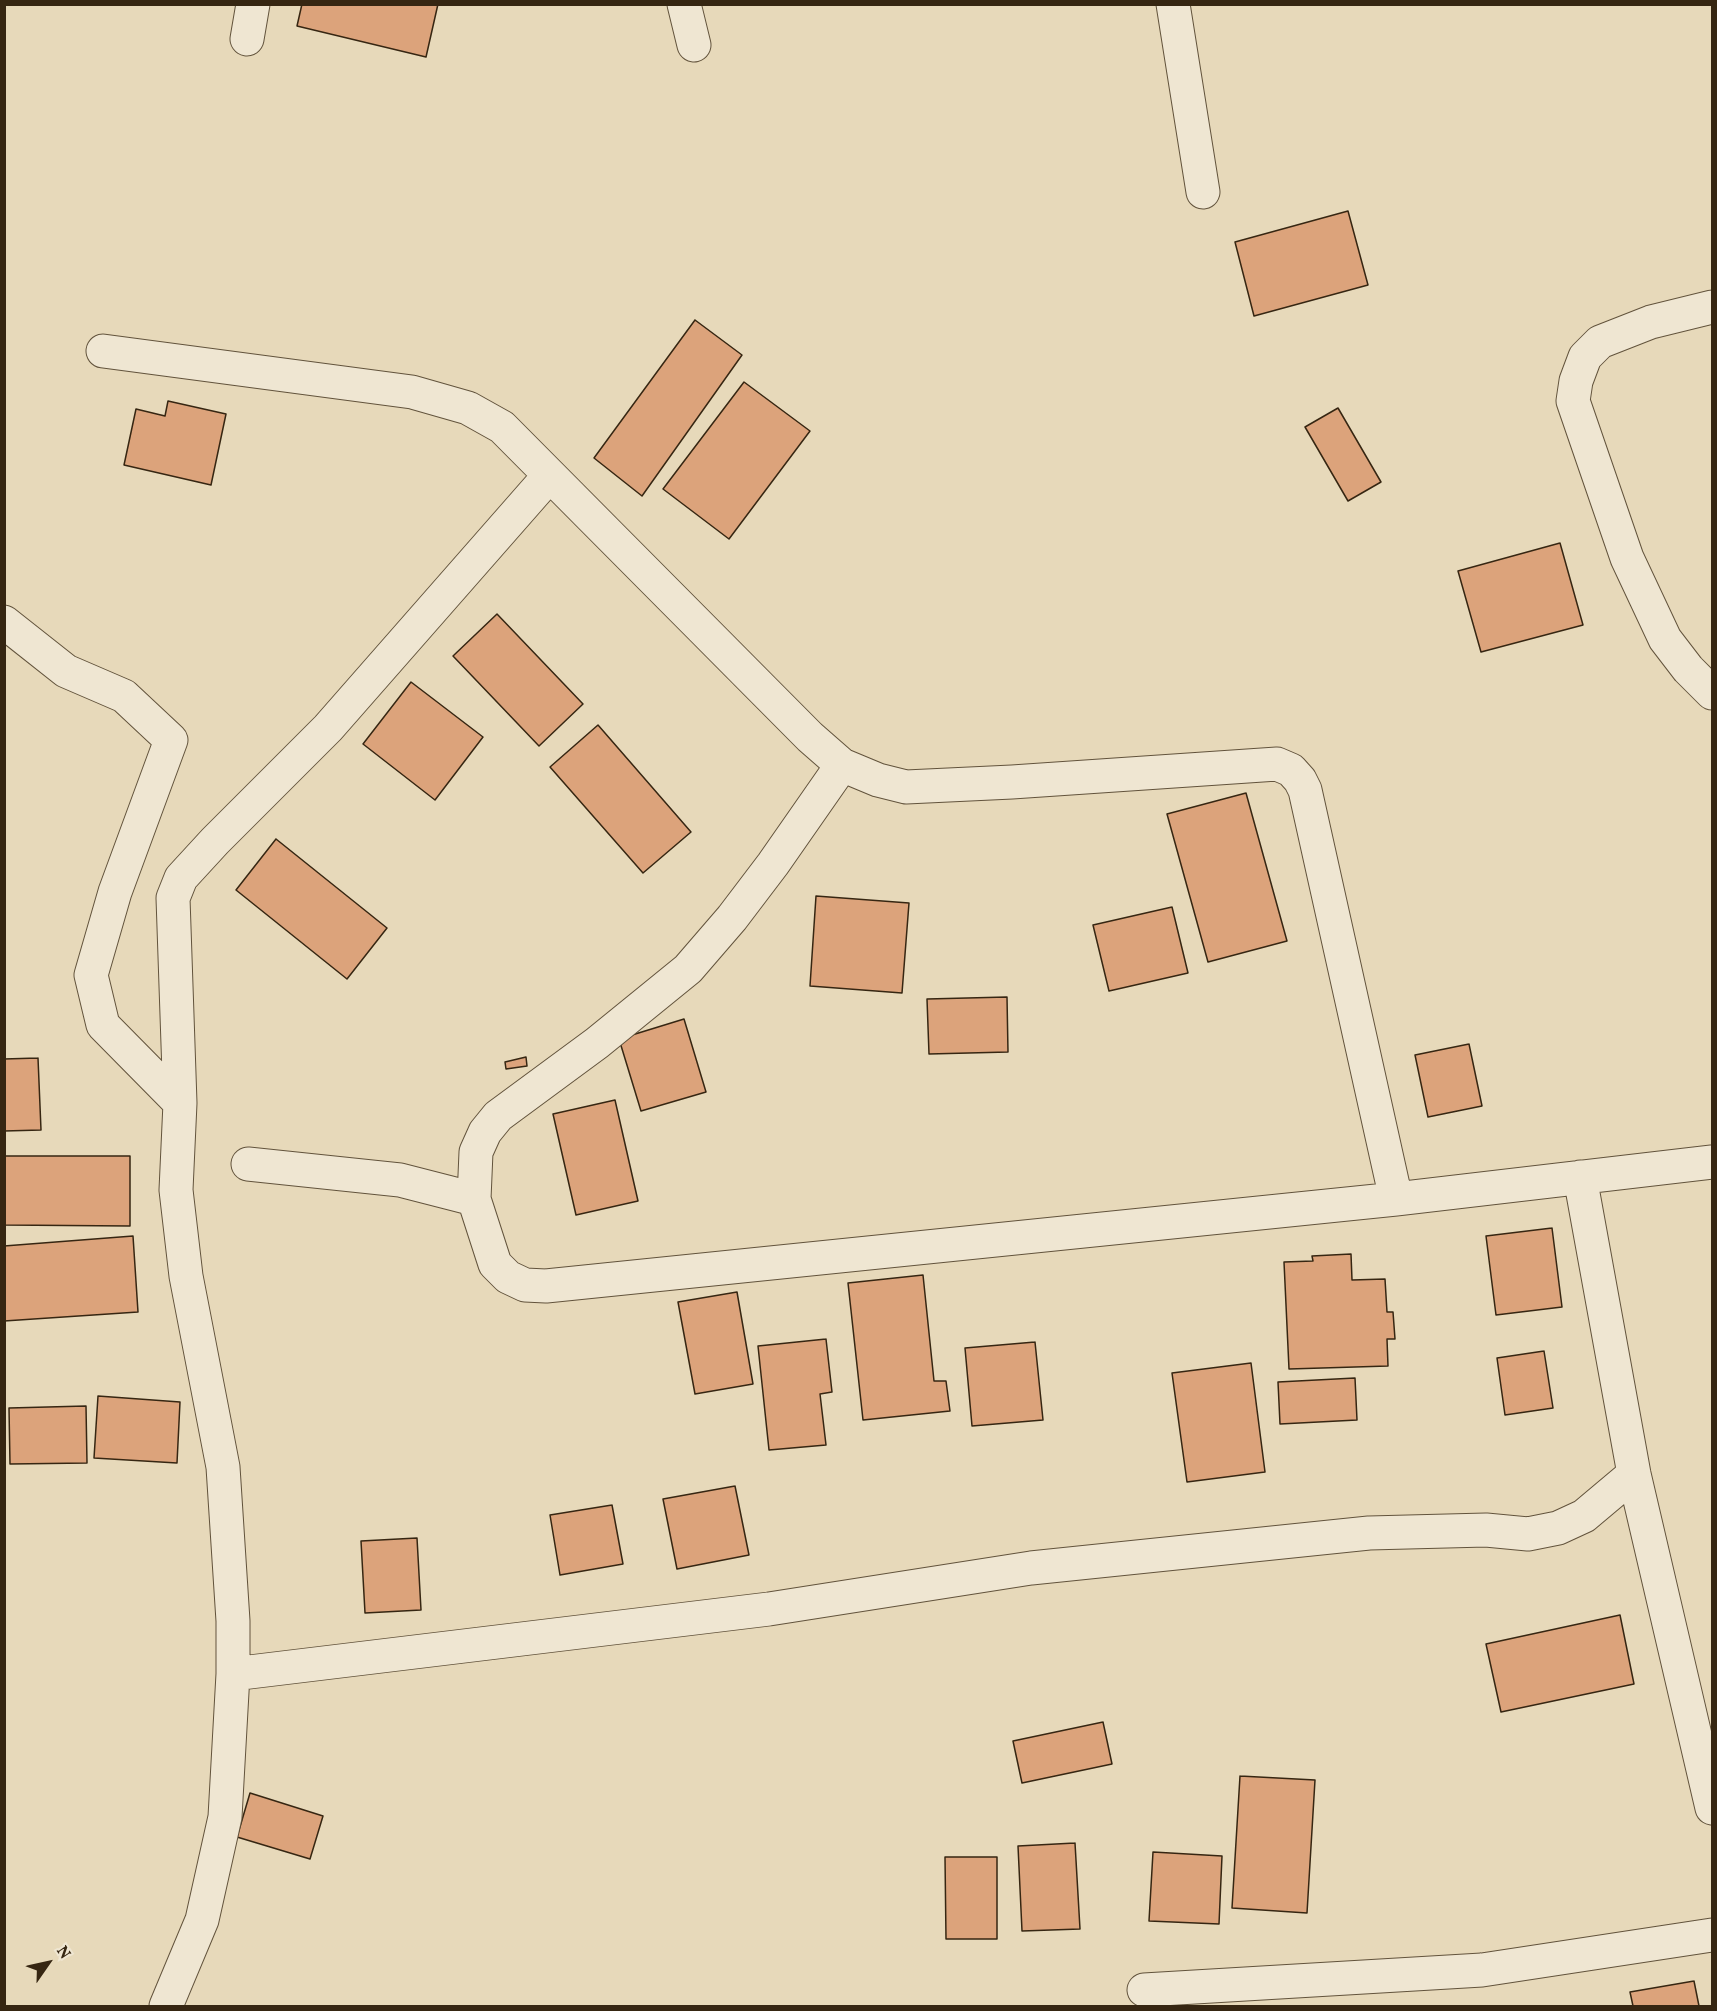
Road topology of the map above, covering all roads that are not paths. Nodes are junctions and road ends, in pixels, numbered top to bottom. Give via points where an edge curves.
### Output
1 (253, 4) edge
2 (684, 4) edge
3 (1173, 4) edge
4 (247, 39) dead end
5 (694, 45) dead end
6 (1203, 192) dead end
7 (1713, 307) edge
8 (103, 351) dead end
9 (549, 476) junction
10 (4, 622) edge
11 (1713, 693) edge
12 (842, 765) junction
13 (180, 1102) junction
14 (1713, 1162) edge
15 (248, 1164) dead end
16 (1580, 1177) junction
17 (1396, 1199) junction
18 (474, 1200) junction
19 (1634, 1474) junction
20 (233, 1674) junction
21 (1713, 1808) edge
22 (1713, 1935) edge
23 (1144, 1990) dead end
24 (166, 2007) edge

1 - 4 street
2 - 5 street
3 - 6 street
7 - 11 street via 1651,322 1600,342 1584,357 1573,401 1627,558 1660,629 1688,669
8 - 9 street via 412,392 468,408 502,428
9 - 12 street
9 - 13 street via 328,728 181,878 173,898
10 - 13 street via 66,671 124,696 171,740 115,892 91,975 103,1025
12 - 17 street via 906,787 1277,764 1291,770 1305,790
12 - 18 street via 773,864 688,969 498,1116 476,1152
13 - 20 street via 177,1190 186,1276 223,1467
14 - 16 street
15 - 18 street via 400,1180
16 - 17 street
16 - 19 street
17 - 18 street via 546,1286 525,1285 508,1277 495,1264
19 - 20 street via 1584,1516 1558,1528 1528,1534 1486,1530 1369,1533 1031,1568 769,1609
19 - 21 street
20 - 24 street via 225,1817 202,1920
22 - 23 street via 1482,1970

